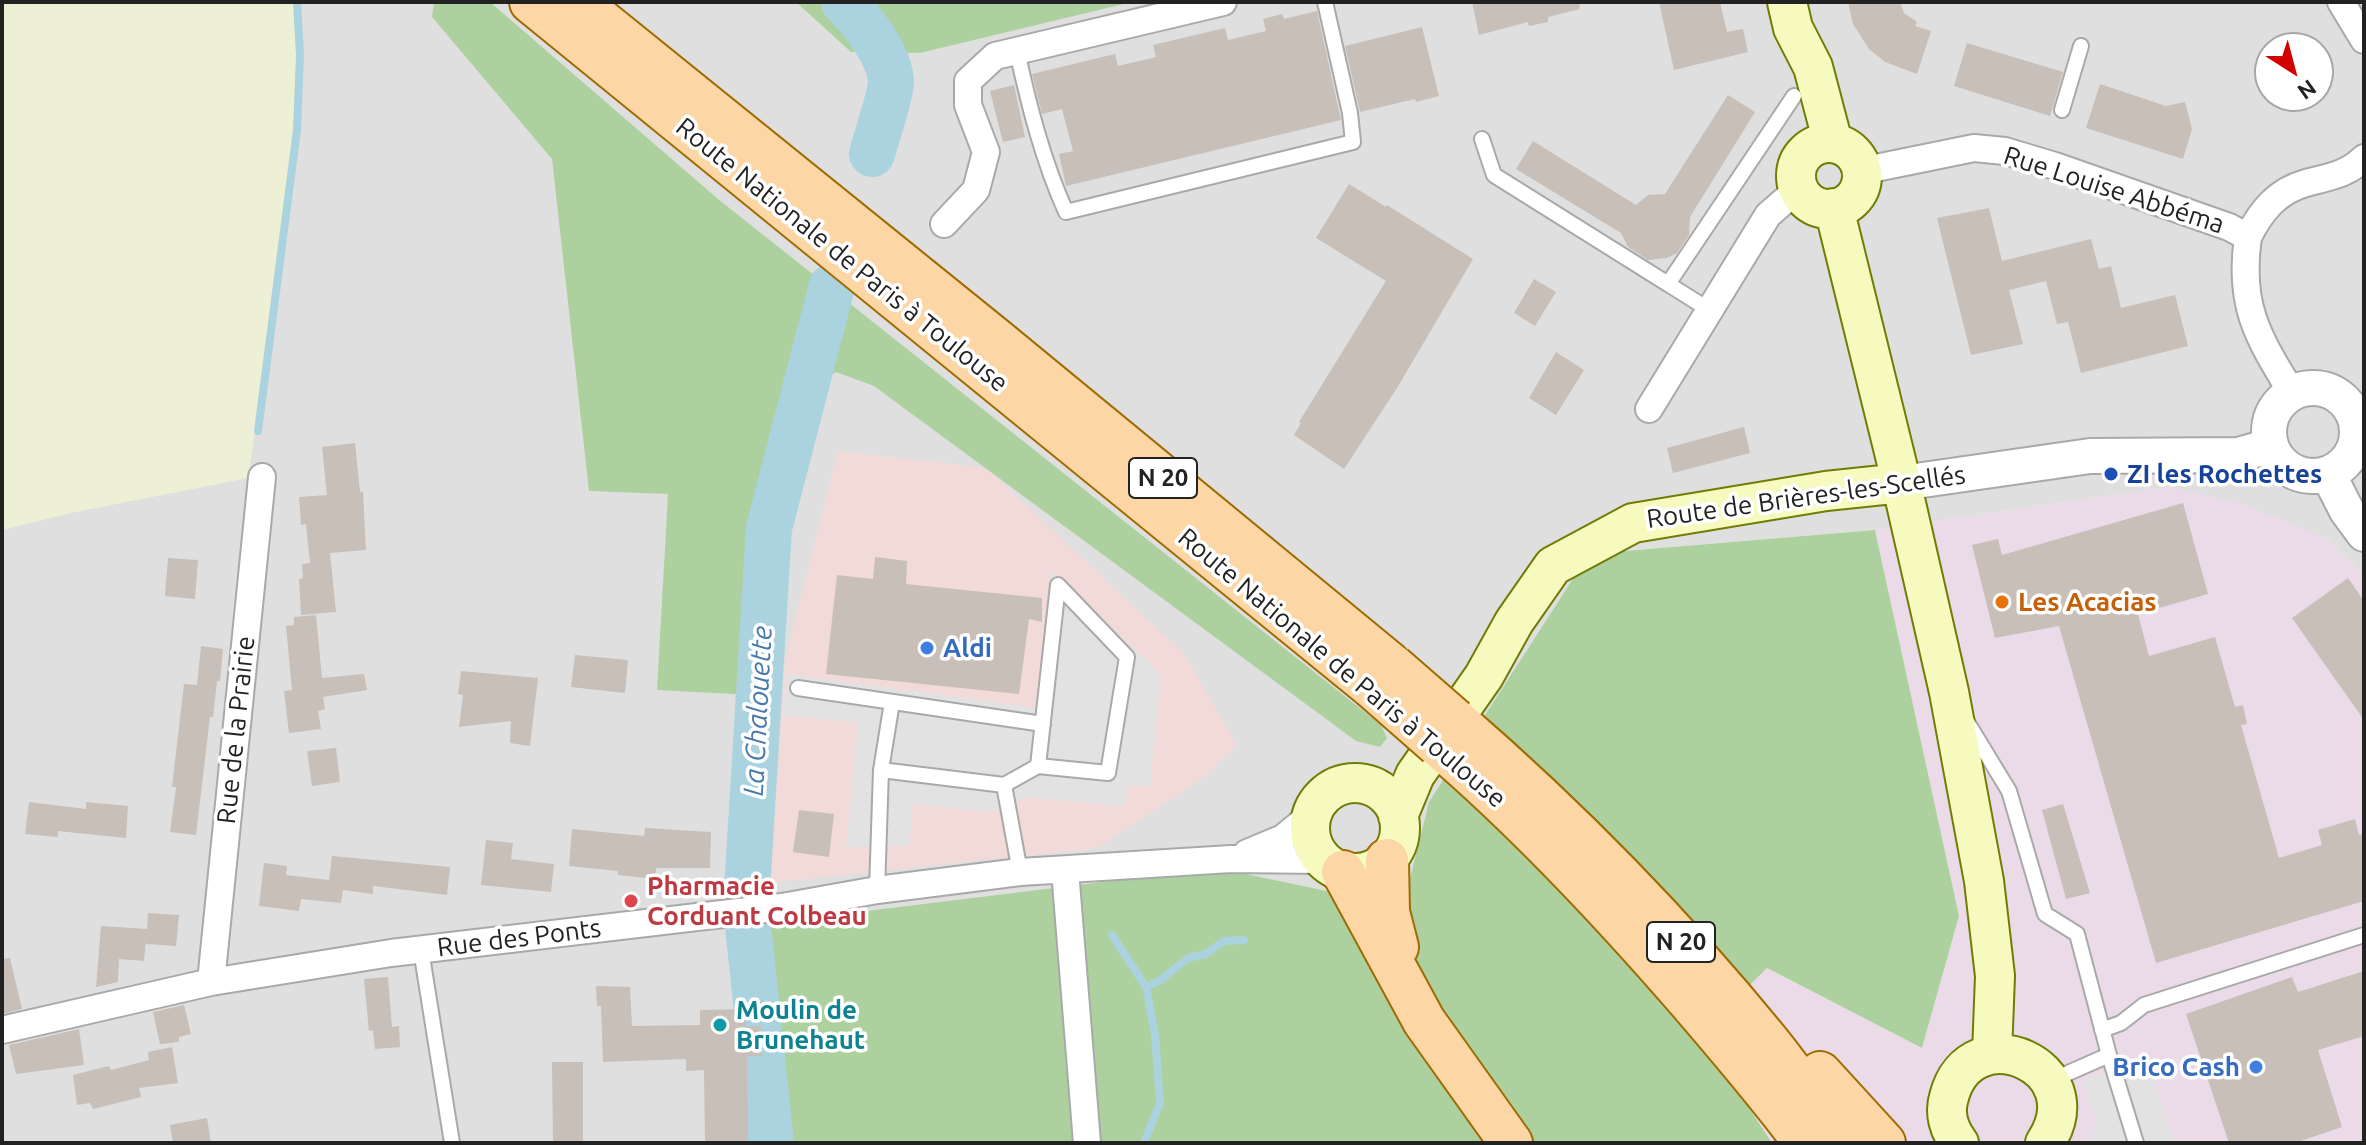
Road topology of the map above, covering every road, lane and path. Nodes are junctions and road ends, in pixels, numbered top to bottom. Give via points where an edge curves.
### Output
1 (531, 2) edge
2 (578, 2) edge
3 (1223, 2) edge
4 (1325, 2) edge
5 (2341, 2) edge
6 (1790, 15) edge
7 (2364, 40) edge
8 (2081, 46) dead end
9 (1017, 51) junction
10 (1794, 96) junction
11 (2062, 110) dead end
12 (1482, 139) dead end
13 (1820, 148) junction
14 (2364, 158) edge
15 (1861, 171) junction
16 (1798, 189) junction
17 (1834, 208) junction
18 (944, 224) dead end
19 (2248, 237) junction
20 (1668, 284) junction
21 (1711, 311) junction
22 (2292, 393) junction
23 (1649, 409) dead end
24 (2358, 412) edge
25 (2270, 446) junction
26 (2359, 447) edge
27 (2328, 474) junction
28 (262, 477) dead end
29 (1902, 483) junction
30 (2364, 534) edge
31 (1382, 677) junction
32 (798, 688) dead end
33 (1949, 692) junction
34 (892, 702) junction
35 (1043, 724) junction
36 (1038, 766) junction
37 (881, 770) junction
38 (1490, 770) junction
39 (1415, 775) junction
40 (1004, 785) junction
41 (1374, 787) junction
42 (1312, 814) junction
43 (1398, 816) junction
44 (1231, 859) junction
45 (1387, 860) junction
46 (1333, 866) junction
47 (1065, 870) junction
48 (1020, 872) junction
49 (877, 890) junction
50 (2364, 935) edge
51 (421, 950) junction
52 (211, 982) junction
53 (1407, 987) junction
54 (2, 1030) edge
55 (2102, 1030) junction
56 (1767, 1040) junction
57 (1992, 1054) junction
58 (2109, 1055) junction
59 (2050, 1081) junction
60 (452, 1143) edge
61 (1087, 1143) edge
62 (1511, 1143) edge
63 (1805, 1143) edge
64 (1843, 1143) edge
65 (1884, 1143) edge
66 (1959, 1143) edge
67 (2045, 1143) edge
68 (2136, 1143) edge

1 - 31 main road, Route Nationale de Paris à Toulouse / N 20
2 - 31 main road, Route Nationale de Paris à Toulouse / N 20 via 994,338
3 - 9 street
4 - 9 lane via 1353,142 1066,212
5 - 7 street
6 - 10 main road
6 - 13 main road via 1813,67
8 - 11 lane
9 - 18 street via 995,56 968,81 968,105 986,152 976,190
10 - 13 main road
10 - 20 lane
12 - 20 lane via 1494,175
13 - 15 main road via 1851,152
13 - 16 main road via 1797,167
14 - 19 street via 2340,175 2289,189 2273,200
15 - 17 main road via 1856,194
15 - 19 street, Rue Louise Abbéma via 1974,148 2005,151 2212,220
16 - 17 main road via 1816,206
16 - 21 street via 1768,215
17 - 29 main road
19 - 22 street, Rue Louise Abbéma via 2244,266 2254,327
20 - 21 lane
21 - 23 street
22 - 24 street via 2323,389
22 - 25 street via 2271,416
24 - 26 street
25 - 27 street via 2291,471 2303,476
25 - 29 street, Route de Brières-les-Scellés via 2238,455 2090,456
26 - 27 street
27 - 30 street
28 - 52 street, Rue de la Prairie
29 - 33 main road
29 - 39 main road, Route de Brières-les-Scellés via 1633,523 1553,566
31 - 38 main road, Route Nationale de Paris à Toulouse / N 20, bridge
32 - 34 lane
33 - 55 lane via 2009,791 2045,914 2077,934
33 - 57 main road via 1984,881 1995,976
34 - 35 lane
34 - 37 lane
35 - 36 lane
35 - 36 lane via 1058,585 1127,657 1108,773
36 - 40 lane
37 - 40 lane
37 - 49 lane
38 - 56 main road, Route Nationale de Paris à Toulouse / N 20 via 1603,858
38 - 63 main road, Route Nationale de Paris à Toulouse / N 20
39 - 41 main road
39 - 43 main road, Route de Brières-les-Scellés
40 - 48 lane
41 - 42 main road via 1344,784 1330,790
41 - 43 main road
42 - 44 street, Rue des Ponts via 1283,838
42 - 46 main road via 1310,838
43 - 45 main road via 1398,840
44 - 46 street, Rue des Ponts
44 - 47 street, Rue des Ponts
45 - 46 main road via 1366,872
45 - 53 main road via 1388,912
46 - 53 main road
47 - 48 street, Rue des Ponts
47 - 61 street
48 - 49 street, Rue des Ponts
49 - 51 street, Rue des Ponts via 782,907
50 - 55 lane via 2144,1005
51 - 52 street, Rue des Ponts
51 - 60 lane
52 - 54 street, Rue des Ponts
53 - 62 main road via 1424,1021
55 - 58 lane
56 - 64 main road, Route Nationale de Paris à Toulouse / N 20
56 - 65 main road via 1804,1056
57 - 59 main road via 2026,1059
57 - 66 main road via 1976,1060 1952,1085 1948,1120
58 - 59 lane
58 - 68 lane
59 - 67 main road via 2057,1115

